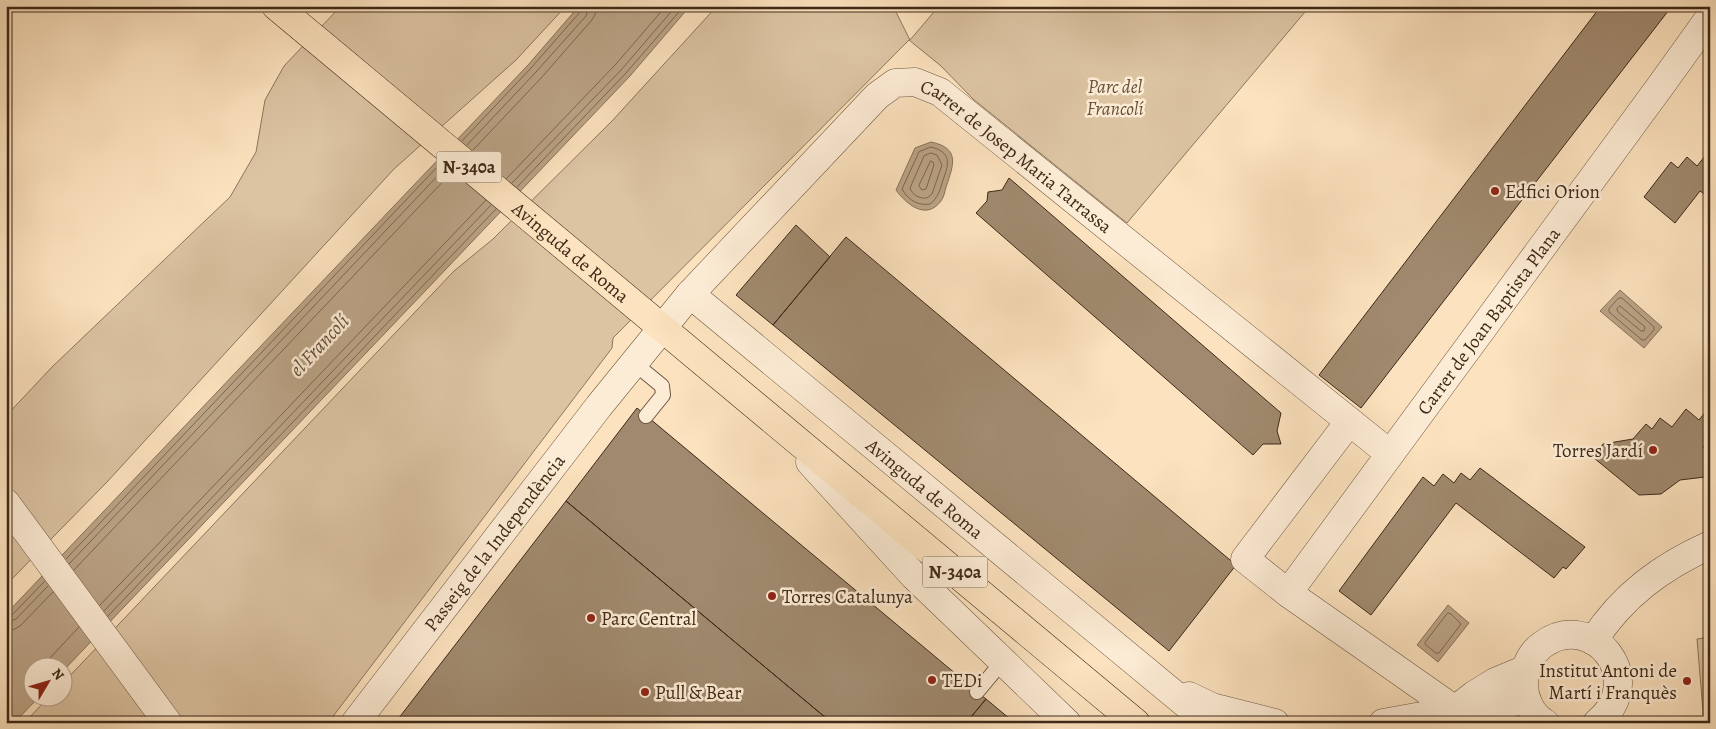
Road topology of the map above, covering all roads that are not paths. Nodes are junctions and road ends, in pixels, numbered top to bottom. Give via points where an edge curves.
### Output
1 (276, 6) edge
2 (1710, 17) edge
3 (690, 294) junction
4 (662, 328) junction
5 (634, 363) junction
6 (646, 416) dead end
7 (773, 422) junction
8 (1348, 422) junction
9 (1390, 454) junction
10 (6, 503) edge
11 (1710, 545) edge
12 (1288, 593) junction
13 (1593, 641) junction
14 (1002, 662) junction
15 (1524, 670) junction
16 (1161, 682) junction
17 (977, 692) dead end
18 (1531, 714) edge
19 (1447, 716) edge
20 (168, 723) edge
21 (355, 723) edge
22 (1067, 723) edge
23 (1136, 723) edge
24 (1209, 723) edge
25 (1276, 723) edge
26 (1383, 723) edge
27 (1482, 723) edge
28 (1597, 723) edge

1 - 4 main road, Avinguda de Roma / N-340a
2 - 9 street, Carrer de Joan Baptista Plana
3 - 4 street, Carrer de Josep Maria Tarrassa
3 - 8 street, Carrer de Josep Maria Tarrassa via 877,96 895,83 915,82 940,92
3 - 16 street, Avinguda de Roma
4 - 5 street, Passeig de la Independència
4 - 7 main road, Avinguda de Roma / N-340a
5 - 6 lane via 662,386 663,395
5 - 21 street, Passeig de la Independència
7 - 14 street, Avinguda de Roma via 914,576
7 - 23 main road, Avinguda de Roma / N-340a
8 - 9 street
8 - 12 street via 1245,560
9 - 12 street, Carrer de Joan Baptista Plana
10 - 20 street
11 - 13 street via 1656,574 1627,598 1604,623
12 - 19 street
13 - 15 street via 1580,636 1555,637 1532,654
13 - 28 street via 1606,650 1618,677 1618,693 1607,715
14 - 17 lane
14 - 22 street, Avinguda de Roma
15 - 18 street via 1523,689
15 - 19 street via 1474,694
16 - 24 street, Avinguda de Roma
16 - 25 street, Avinguda de Roma via 1212,707
18 - 27 street via 1506,705
19 - 26 street

